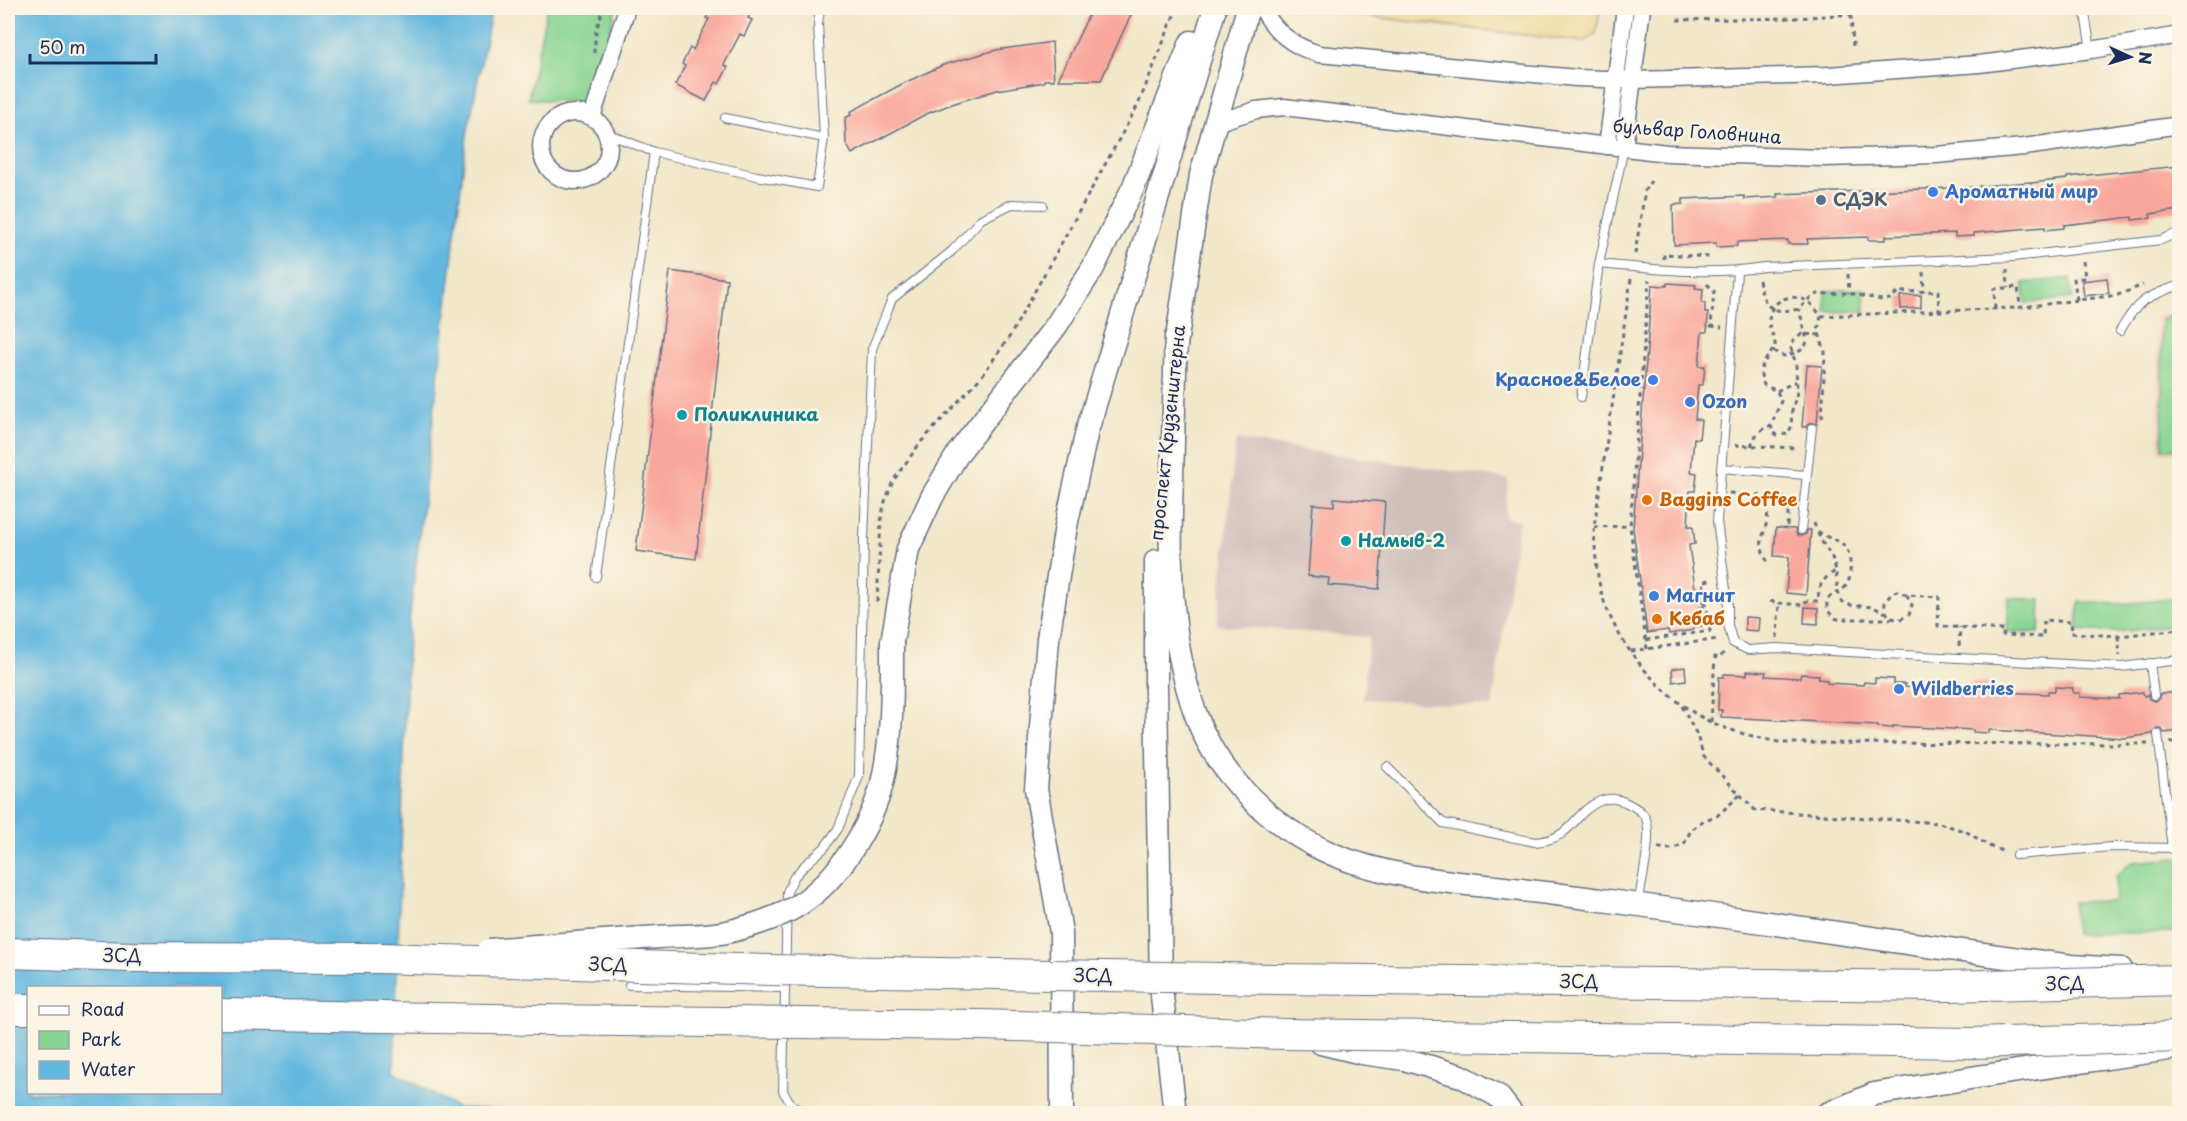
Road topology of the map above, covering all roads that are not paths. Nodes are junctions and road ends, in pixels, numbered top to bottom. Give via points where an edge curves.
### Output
1 (627, 8) edge
2 (820, 8) edge
3 (1206, 8) edge
4 (1215, 8) edge
5 (1248, 8) edge
6 (1262, 8) edge
7 (1625, 8) edge
8 (1642, 8) edge
9 (2084, 8) edge
10 (2180, 35) edge
11 (2091, 50) junction
12 (1615, 80) junction
13 (1632, 80) junction
14 (592, 117) junction
15 (725, 118) dead end
16 (1215, 123) junction
17 (2180, 125) edge
18 (606, 133) junction
19 (824, 138) junction
20 (1616, 147) junction
21 (654, 152) junction
22 (1043, 205) dead end
23 (2180, 232) edge
24 (1599, 264) junction
25 (1737, 272) junction
26 (2180, 285) edge
27 (2120, 331) dead end
28 (1176, 337) junction
29 (1581, 397) dead end
30 (1812, 429) road end
31 (1721, 468) junction
32 (1806, 475) junction
33 (1802, 528) road end
34 (596, 577) dead end
35 (2180, 660) edge
36 (2150, 663) junction
37 (2154, 695) dead end
38 (2158, 734) dead end
39 (1387, 767) dead end
40 (2176, 848) edge
41 (2016, 855) road end
42 (1638, 904) junction
43 (8, 953) edge
44 (379, 958) junction
45 (2180, 972) edge
46 (2180, 980) edge
47 (629, 985) dead end
48 (785, 988) junction
49 (8, 1009) edge
50 (27, 1009) edge
51 (222, 1014) edge
52 (1284, 1034) junction
53 (2180, 1037) edge
54 (2180, 1047) edge
55 (806, 1113) edge
56 (1062, 1113) edge
57 (1174, 1113) edge
58 (1512, 1113) edge
59 (1827, 1113) edge

1 - 14 street
2 - 19 lane
3 - 44 main road, bridge via 1133,188 1093,268 1056,326 959,453 932,497 908,549 892,642 893,701 884,777 853,850 831,878 806,900 729,932
4 - 56 main road via 1088,431 1054,594 1036,789 1061,932
5 - 16 main road, проспект Крузенштерна
6 - 12 street via 1271,24 1292,44 1318,54
7 - 12 street
8 - 13 street
9 - 11 lane
10 - 11 street
11 - 13 street via 1979,64 1828,75
12 - 13 street
12 - 20 street
13 - 20 street
14 - 18 street
14 - 18 street via 572,113 553,121 546,129 541,150 550,169 557,176 588,178 604,164 609,144
15 - 19 lane
16 - 20 street, бульвар Головнина via 1284,106
16 - 28 main road, проспект Крузенштерна via 1201,175
17 - 20 street, бульвар Головнина via 1936,155 1823,158 1667,153
18 - 21 lane
19 - 21 lane via 817,187
20 - 24 lane
21 - 34 lane
22 - 48 lane via 1012,204 981,219 952,251 892,299 872,349 859,776 837,829 794,877 787,892
23 - 25 lane via 2162,240 2007,257
24 - 25 lane
24 - 29 lane
25 - 31 lane
26 - 27 lane via 2145,298 2132,310
28 - 42 main road via 1169,549 1179,653 1197,717 1232,777 1262,811 1305,841 1376,870 1437,881
28 - 57 main road, проспект Крузенштерна via 1156,550 1161,987
30 - 32 lane
31 - 32 lane
31 - 36 lane via 1717,521 1733,643 1749,650 1776,648 2121,667
32 - 33 lane
35 - 36 lane
36 - 37 lane
38 - 40 lane
39 - 42 lane via 1443,823 1535,842 1561,836 1601,801 1618,799 1634,806 1646,817 1649,833
40 - 41 lane via 2111,847
42 - 45 main road via 2071,966
43 - 44 highway, ЗСД, bridge
44 - 46 highway, ЗСД, bridge via 1333,980 1949,986
47 - 48 lane
48 - 55 lane via 783,1091 791,1104
49 - 50 highway
51 - 52 highway, bridge via 981,1025
52 - 53 highway, bridge via 1972,1043
52 - 58 main road via 1404,1059 1461,1076 1498,1096
54 - 59 main road via 1885,1092

